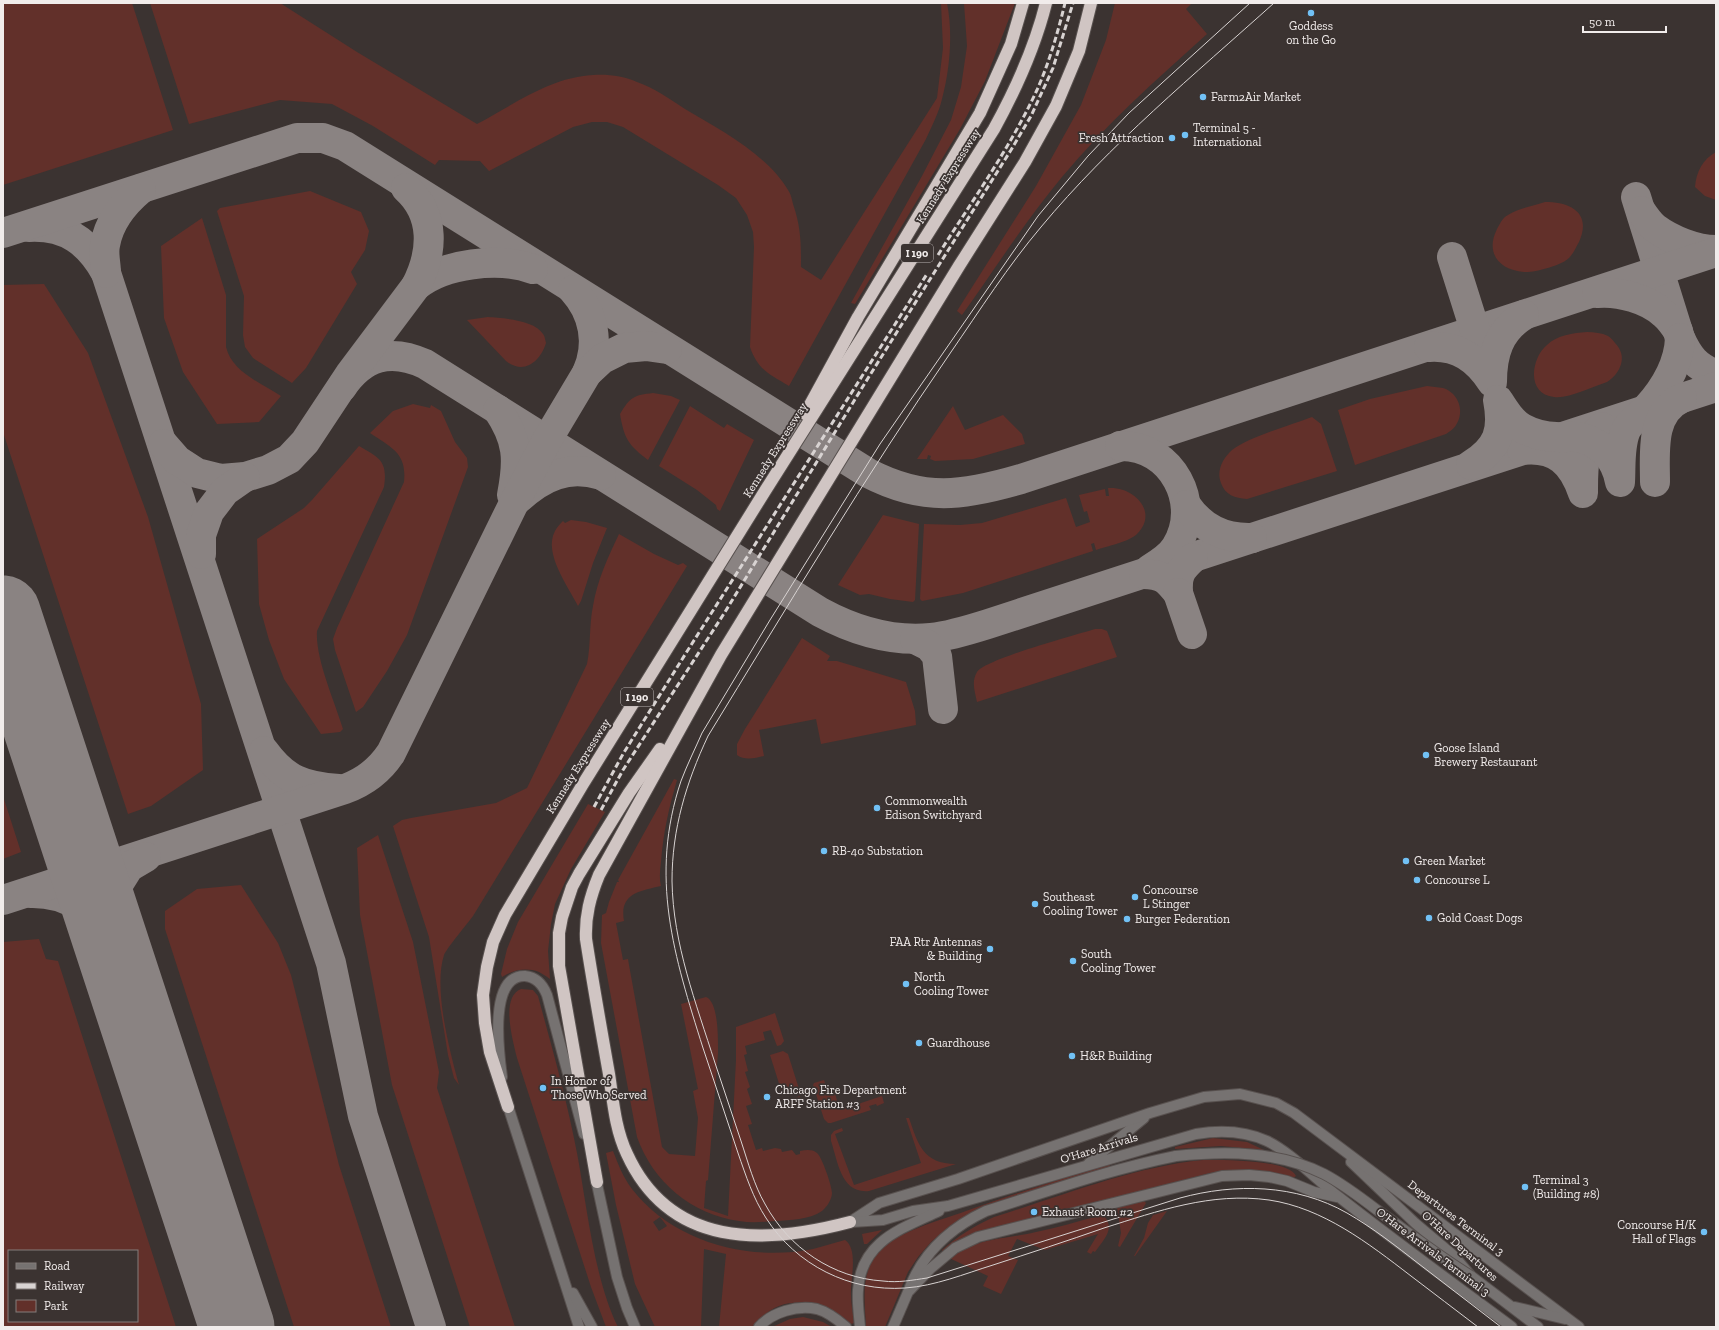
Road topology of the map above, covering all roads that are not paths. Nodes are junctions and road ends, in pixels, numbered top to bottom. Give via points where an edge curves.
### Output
1 (1023, 3) edge
2 (1046, 3) edge
3 (1091, 3) edge
4 (765, 491) junction
5 (694, 703) junction
6 (508, 1107) junction
7 (1150, 1113) junction
8 (1317, 1129) junction
9 (1085, 1166) junction
10 (597, 1182) junction
11 (1339, 1197) junction
12 (948, 1206) junction
13 (850, 1222) junction
14 (558, 1261) junction
15 (1471, 1276) junction
16 (908, 1292) junction
17 (1510, 1306) junction
18 (1569, 1320) junction
19 (579, 1327) edge
20 (592, 1327) edge
21 (635, 1327) edge
22 (758, 1327) edge
23 (846, 1327) edge
24 (860, 1327) edge
25 (893, 1327) edge
26 (1512, 1327) edge
27 (1538, 1327) edge
28 (1579, 1327) edge

1 - 4 highway via 1011,44 980,113 858,317
2 - 4 highway, Kennedy Expressway / I 190 via 1024,68 994,129
3 - 5 highway via 1078,51 1056,106 1025,162 951,279
4 - 6 highway, Kennedy Expressway / I 190 via 583,784 511,904 493,942 483,995 485,1022 490,1052
5 - 10 highway via 629,793 578,874 566,900 562,917 559,933 559,966
5 - 13 highway via 599,875 588,907 586,939 621,1137 626,1153 644,1184 674,1213 702,1226 736,1235 773,1236 812,1231
6 - 10 street via 502,1081 499,1007 506,985 516,977 526,976 539,982 547,995
6 - 14 street
7 - 8 street via 1204,1097 1240,1094 1276,1104
7 - 9 street
7 - 13 street via 958,1179 879,1203
8 - 15 street, O'Hare Departures, bridge via 1415,1223 1453,1255
8 - 18 street, Departures Terminal 3
9 - 11 street, O'Hare Arrivals via 1196,1134 1214,1131 1234,1132 1267,1141 1280,1149
9 - 12 street, O'Hare Arrivals
10 - 21 street via 617,1277
11 - 16 street via 1314,1192 1269,1177 1222,1176 978,1237 954,1248
11 - 26 street, O'Hare Arrivals Terminal 3
12 - 13 street, O'Hare Arrivals via 913,1211 883,1220
12 - 24 street via 886,1237 870,1253 860,1272
14 - 19 street
14 - 20 street
15 - 16 street, bridge via 1344,1186 1310,1168 1279,1159 1211,1152 1152,1160 986,1211 957,1227 934,1248 916,1272
15 - 17 street, O'Hare Departures
16 - 25 street
17 - 18 street
17 - 27 street, O'Hare Departures
18 - 28 street, Departures Terminal 3
22 - 23 street via 781,1312 806,1308 831,1315

